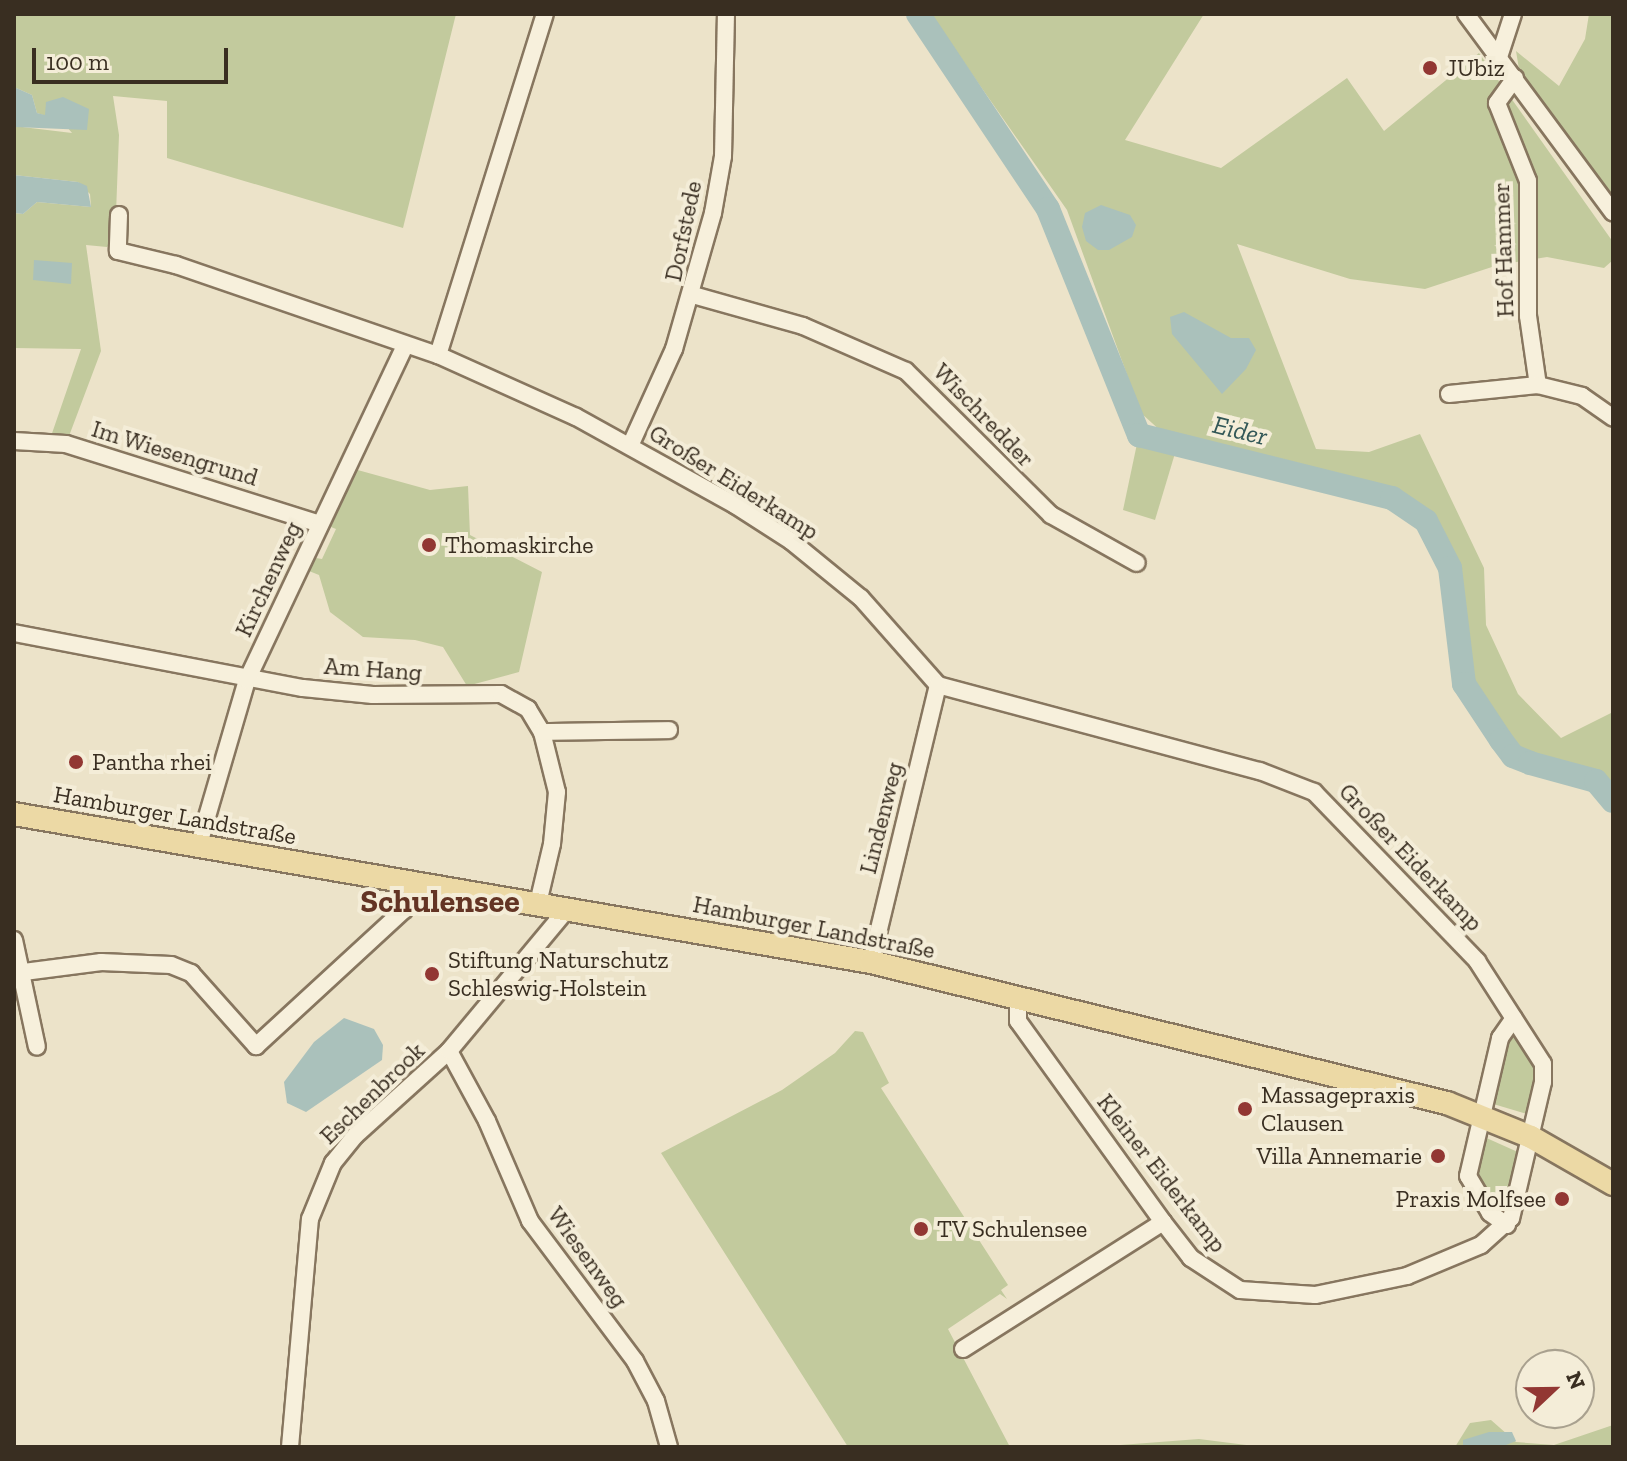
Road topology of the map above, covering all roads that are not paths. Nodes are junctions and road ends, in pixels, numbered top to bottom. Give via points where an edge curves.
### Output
1 (545, 14) edge
2 (726, 14) edge
3 (1466, 14) edge
4 (1513, 14) edge
5 (1499, 57) junction
6 (1515, 78) junction
7 (1613, 213) edge
8 (119, 215) dead end
9 (693, 295) junction
10 (405, 345) junction
11 (438, 355) junction
12 (1538, 385) junction
13 (1449, 394) dead end
14 (1613, 418) edge
15 (14, 441) edge
16 (630, 446) junction
17 (320, 524) junction
18 (1137, 563) dead end
19 (14, 633) edge
20 (247, 680) junction
21 (938, 685) junction
22 (669, 730) dead end
23 (542, 732) junction
24 (14, 814) edge
25 (199, 844) junction
26 (418, 883) junction
27 (538, 903) junction
28 (568, 908) junction
29 (14, 940) edge
30 (871, 962) junction
31 (24, 972) junction
32 (1018, 997) junction
33 (1514, 1018) junction
34 (37, 1047) dead end
35 (449, 1051) junction
36 (1480, 1115) junction
37 (1531, 1137) junction
38 (1613, 1184) edge
39 (1163, 1222) junction
40 (1507, 1225) junction
41 (963, 1349) dead end
42 (290, 1447) edge
43 (669, 1447) edge

1 - 11 street
2 - 9 street, Dorfstede via 723,156
3 - 5 street
4 - 5 street
5 - 6 street
6 - 7 street
6 - 12 street, Hof Hammer via 1497,103 1528,181 1528,316
8 - 10 street, Großer Eiderkamp via 118,251 176,265
9 - 16 street, Dorfstede
9 - 18 street, Wischredder via 803,326 906,371 1051,515
10 - 11 street, Großer Eiderkamp
10 - 17 street, Kirchenweg
11 - 16 street, Großer Eiderkamp
12 - 13 street
12 - 14 street via 1582,396
15 - 17 street, Im Wiesengrund via 66,444
16 - 21 street, Großer Eiderkamp via 791,541 861,598
17 - 20 street, Kirchenweg
19 - 20 street, Am Hang
20 - 23 street, Am Hang via 373,695 501,694 528,709
20 - 25 street, Kirchenweg
21 - 30 street, Lindenweg
21 - 33 street, Großer Eiderkamp via 1260,771 1314,792 1452,933
22 - 23 street
23 - 27 street, Am Hang via 557,792
24 - 25 main road, Hamburger Landstraße
25 - 26 main road, Hamburger Landstraße
26 - 27 main road, Hamburger Landstraße
26 - 31 street via 404,910 256,1046 191,973 171,965 101,962
27 - 28 main road, Hamburger Landstraße
28 - 30 main road, Hamburger Landstraße
28 - 35 street, Eschenbrook
29 - 31 street
30 - 32 main road, Hamburger Landstraße
31 - 34 street
32 - 36 main road, Hamburger Landstraße via 1260,1053
32 - 39 street, Kleiner Eiderkamp via 1018,1021
33 - 36 street via 1500,1038
33 - 37 street, Großer Eiderkamp via 1544,1074
35 - 42 street, Eschenbrook via 356,1135 320,1190 310,1219
35 - 43 street, Wiesenweg via 487,1121 530,1221 635,1361 656,1401
36 - 37 main road, Hamburger Landstraße
36 - 40 street via 1471,1187 1490,1213
37 - 38 main road, Hamburger Landstraße
37 - 40 street
39 - 40 street, Kleiner Eiderkamp via 1213,1276 1240,1290 1275,1296 1352,1289 1407,1276 1455,1259
39 - 41 street

